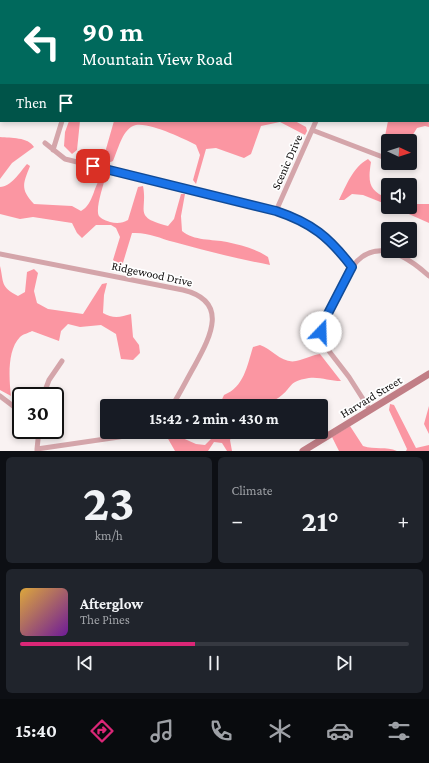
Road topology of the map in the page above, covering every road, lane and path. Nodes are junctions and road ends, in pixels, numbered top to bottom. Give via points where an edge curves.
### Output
1 (62, 122) edge
2 (316, 122) edge
3 (312, 130) junction
4 (45, 143) dead end
5 (53, 150) junction
6 (381, 156) edge
7 (276, 211) junction
8 (0, 254) edge
9 (352, 267) junction
10 (429, 276) edge
11 (62, 361) dead end
12 (429, 374) edge
13 (46, 387) edge
14 (0, 396) edge
15 (176, 399) edge
16 (12, 405) edge
17 (370, 410) junction
18 (38, 439) edge
19 (106, 439) edge
20 (37, 450) edge
21 (303, 451) edge

1 - 5 street
2 - 3 street, Scenic Drive
3 - 6 street
3 - 7 street, Scenic Drive
4 - 5 street
5 - 7 street via 65,159
7 - 9 street via 314,228
8 - 15 street, Ridgewood Drive via 183,290 203,298 212,314 211,332
9 - 10 street via 368,252 380,250 399,255
9 - 17 street via 322,325 322,342
11 - 13 street
12 - 17 main road, Harvard Street
14 - 16 street
17 - 21 main road, Harvard Street
18 - 20 street
19 - 20 street

